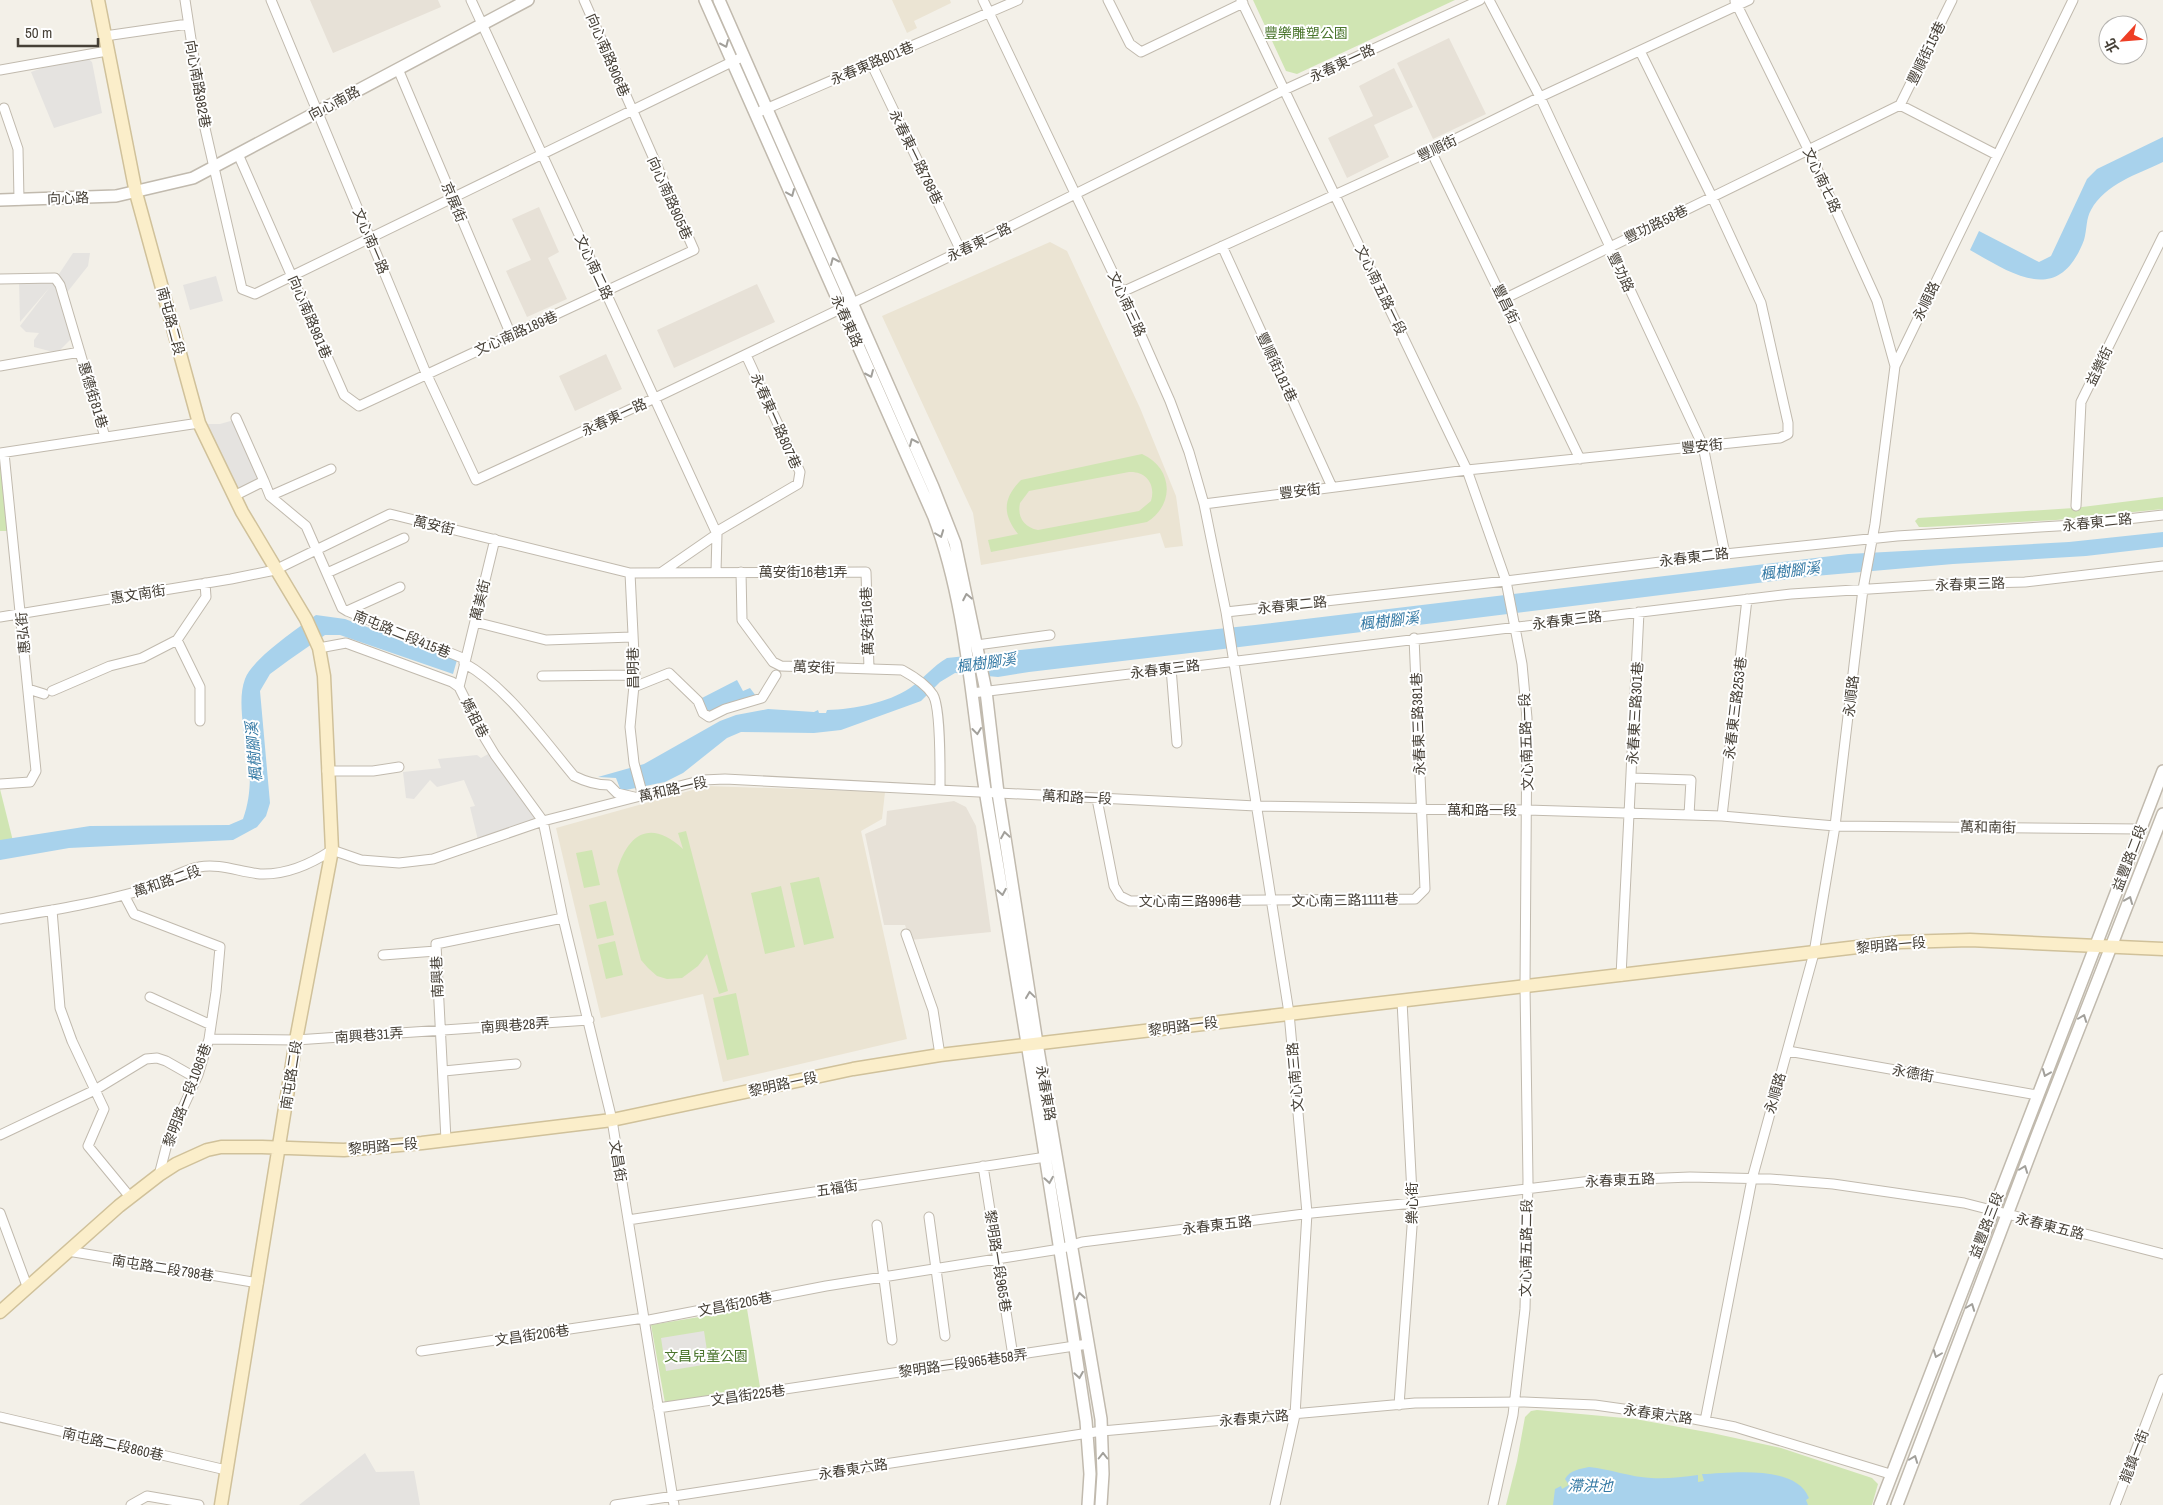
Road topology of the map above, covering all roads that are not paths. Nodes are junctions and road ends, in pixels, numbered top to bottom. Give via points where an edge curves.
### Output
1 (98, 0) edge
2 (185, 0) edge
3 (271, 0) edge
4 (471, 0) edge
5 (528, 0) edge
6 (584, 0) edge
7 (706, 0) edge
8 (719, 0) edge
9 (983, 0) edge
10 (1018, 0) edge
11 (1108, 0) edge
12 (1480, 0) edge
13 (1489, 0) edge
14 (1749, 0) edge
15 (1952, 0) edge
16 (2073, 0) edge
17 (1242, 2) edge
18 (1736, 3) edge
19 (989, 13) junction
20 (188, 24) junction
21 (482, 24) junction
22 (104, 36) junction
23 (108, 51) junction
24 (1640, 51) junction
25 (744, 56) junction
26 (733, 62) junction
27 (871, 64) junction
28 (398, 69) junction
29 (0, 70) edge
30 (1284, 90) junction
31 (1540, 98) junction
32 (1900, 105) junction
33 (4, 108) dead end
34 (632, 111) junction
35 (761, 111) junction
36 (316, 112) junction
37 (1431, 151) junction
38 (1809, 151) junction
39 (238, 154) junction
40 (542, 154) junction
41 (1997, 155) junction
42 (214, 167) junction
43 (136, 193) junction
44 (1075, 195) junction
45 (1335, 195) junction
46 (1712, 197) junction
47 (453, 198) junction
48 (0, 200) edge
49 (19, 200) junction
50 (2163, 236) edge
51 (370, 238) junction
52 (1222, 246) junction
53 (1610, 247) junction
54 (961, 251) junction
55 (292, 276) junction
56 (0, 279) edge
57 (606, 292) junction
58 (1122, 292) junction
59 (1504, 298) junction
60 (852, 303) junction
61 (841, 308) junction
62 (510, 335) junction
63 (80, 352) junction
64 (746, 355) junction
65 (0, 366) edge
66 (1895, 366) junction
67 (426, 373) junction
68 (655, 398) junction
69 (236, 418) dead end
70 (199, 423) junction
71 (105, 437) junction
72 (1703, 446) junction
73 (2, 453) edge
74 (1580, 458) junction
75 (331, 469) dead end
76 (1467, 470) junction
77 (476, 480) joint
78 (264, 482) junction
79 (1332, 487) junction
80 (234, 496) junction
81 (270, 496) junction
82 (1204, 504) junction
83 (2076, 506) dead end
84 (2163, 515) edge
85 (717, 533) junction
86 (404, 538) dead end
87 (1872, 539) junction
88 (495, 540) junction
89 (316, 550) junction
90 (1725, 554) junction
91 (2163, 566) edge
92 (276, 570) junction
93 (662, 572) junction
94 (716, 572) junction
95 (741, 572) junction
96 (866, 572) joint
97 (327, 573) junction
98 (630, 573) junction
99 (205, 583) junction
100 (1506, 584) junction
101 (400, 587) dead end
102 (1863, 589) junction
103 (1747, 599) junction
104 (347, 611) junction
105 (1226, 612) junction
106 (1639, 612) junction
107 (22, 613) junction
108 (0, 617) edge
109 (475, 622) junction
110 (1513, 622) junction
111 (1050, 635) dead end
112 (632, 637) junction
113 (1414, 638) junction
114 (177, 640) junction
115 (318, 646) junction
116 (973, 648) junction
117 (1233, 655) junction
118 (465, 661) junction
119 (1171, 668) junction
120 (869, 670) junction
121 (635, 675) junction
122 (776, 675) dead end
123 (542, 676) dead end
124 (459, 686) junction
125 (985, 686) junction
126 (634, 687) junction
127 (972, 688) junction
128 (28, 689) junction
129 (200, 721) dead end
130 (1178, 743) dead end
131 (399, 767) dead end
132 (328, 771) junction
133 (2163, 771) edge
134 (1632, 778) junction
135 (0, 784) edge
136 (940, 789) junction
137 (985, 792) junction
138 (998, 793) junction
139 (640, 794) junction
140 (1097, 799) junction
141 (1256, 806) junction
142 (1421, 809) junction
143 (1527, 810) junction
144 (1630, 814) junction
145 (2163, 814) edge
146 (1689, 815) junction
147 (1722, 816) junction
148 (543, 821) junction
149 (1835, 826) junction
150 (2140, 829) junction
151 (2160, 830) edge
152 (332, 850) junction
153 (124, 895) junction
154 (1272, 901) junction
155 (52, 910) junction
156 (563, 918) junction
157 (0, 919) edge
158 (906, 934) dead end
159 (2094, 945) junction
160 (2110, 946) junction
161 (2163, 949) edge
162 (436, 951) junction
163 (1814, 953) junction
164 (383, 955) dead end
165 (1621, 976) junction
166 (1524, 987) junction
167 (150, 997) dead end
168 (1402, 1001) junction
169 (1289, 1013) junction
170 (588, 1020) junction
171 (211, 1025) junction
172 (441, 1030) junction
173 (209, 1039) junction
174 (296, 1040) junction
175 (1033, 1044) junction
176 (1788, 1051) junction
177 (940, 1055) junction
178 (516, 1064) dead end
179 (444, 1070) junction
180 (196, 1078) junction
181 (95, 1090) junction
182 (2037, 1094) junction
183 (612, 1120) junction
184 (0, 1135) edge
185 (446, 1140) junction
186 (279, 1148) junction
187 (1046, 1157) junction
188 (983, 1166) junction
189 (159, 1175) junction
190 (1752, 1179) junction
191 (1528, 1189) junction
192 (130, 1197) junction
193 (1413, 1203) junction
194 (1992, 1210) junction
195 (0, 1213) edge
196 (1307, 1213) junction
197 (2007, 1215) junction
198 (929, 1217) dead end
199 (628, 1220) junction
200 (877, 1225) dead end
201 (1072, 1246) junction
202 (1060, 1249) junction
203 (68, 1251) junction
204 (2163, 1254) edge
205 (998, 1259) junction
206 (936, 1269) junction
207 (884, 1277) junction
208 (258, 1283) junction
209 (27, 1286) junction
210 (0, 1312) edge
211 (644, 1320) junction
212 (945, 1336) dead end
213 (892, 1340) dead end
214 (1088, 1344) junction
215 (1075, 1346) junction
216 (421, 1351) dead end
217 (1013, 1356) junction
218 (2163, 1379) edge
219 (838, 1382) joint
220 (1515, 1402) junction
221 (1399, 1405) junction
222 (658, 1408) junction
223 (1295, 1415) junction
224 (0, 1417) edge
225 (1705, 1421) junction
226 (1102, 1431) junction
227 (1087, 1433) junction
228 (226, 1470) junction
229 (1890, 1474) junction
230 (673, 1501) edge
231 (1900, 1502) edge
232 (131, 1505) edge
233 (199, 1505) edge
234 (221, 1505) edge
235 (615, 1505) edge
236 (1088, 1505) edge
237 (1101, 1505) edge
238 (1275, 1505) edge
239 (1493, 1505) edge
240 (1880, 1505) edge
241 (2115, 1505) edge

1 - 22 main road, 南屯路二段
2 - 20 street, 向心南路982巷
3 - 36 street, 文心南一路
4 - 21 street, 文心南二路
5 - 21 street, 向心南路
6 - 34 street, 向心南路906巷
7 -> 26 street, 永春東路
8 - 25 street, 永春東路
9 - 19 street, 文心南三路
10 - 19 street, 永春東路801巷
11 - 17 street via 1130,44 1141,52
12 - 30 street, 永春東一路
13 - 31 street, 豐功路
14 - 18 street, 豐順街
15 - 32 street, 豐順街15巷
16 - 41 street, 永順路
17 - 30 street, 文心南五路一段
18 - 24 street, 豐順街
18 - 38 street, 文心南七路
19 - 27 street, 永春東路801巷
19 - 44 street, 文心南三路
20 - 22 street
20 - 42 street, 向心南路982巷
21 - 28 street, 向心南路
21 - 40 street, 文心南二路
22 - 23 main road, 南屯路二段
23 - 29 street
23 - 43 main road, 南屯路二段
24 - 31 street, 豐順街
24 - 46 street, 豐安街
25 - 26 street
25 - 35 street, 永春東路
26 - 34 street
26 - 35 street, 永春東路
27 - 35 street, 永春東路801巷
27 - 54 street, 永春東一路788巷
28 - 36 street, 向心南路
28 - 47 street, 京展街
30 - 44 street, 永春東一路
30 - 45 street, 文心南五路一段
31 - 37 street, 豐順街
31 - 53 street, 豐功路
32 - 38 street, 豐功路58巷
32 - 41 street
33 - 49 street via 18,149
34 - 40 street
34 - 57 street, 向心南路905巷 via 694,250
60 -> 35 street, 永春東路
35 -> 61 street, 永春東路
36 - 39 street, 向心南路
36 - 51 street, 文心南一路
37 - 45 street, 豐順街
37 - 59 street, 豐昌街
38 - 46 street, 豐功路58巷
38 - 66 street, 文心南七路 via 1876,301
39 - 42 street, 向心南路
39 - 55 street, 向心南路981巷
40 - 47 street
40 - 57 street, 文心南二路
41 - 66 street, 永順路
42 - 43 street, 向心南路 via 193,178
42 - 55 street, 向心南路982巷 via 242,289 255,294
43 - 49 street, 向心路
43 - 70 main road, 南屯路二段
44 - 54 street, 永春東一路
44 - 58 street, 文心南三路
45 - 52 street, 豐順街
45 - 76 street, 文心南五路一段
46 - 53 street, 豐功路58巷
46 - 72 street, 豐安街 via 1761,303 1788,434 1780,438
47 - 51 street
47 - 62 street, 京展街
48 - 49 street, 向心路
50 - 83 street, 益樂街 via 2081,402
51 - 55 street
51 - 67 street, 文心南一路
52 - 58 street, 豐順街
52 - 79 street, 豐順街181巷
53 - 59 street, 豐功路58巷
53 - 72 street, 豐功路
54 - 60 street, 永春東一路
55 - 67 street, 向心南路981巷 via 344,395 359,406
56 - 63 street, 惠德街81巷 via 55,278
57 - 62 street, 文心南路189巷
57 - 68 street, 文心南二路
58 - 82 street, 文心南三路 via 1170,401
59 - 74 street, 豐昌街
60 - 61 street, 永春東一路
116 -> 60 street, 永春東路 via 955,543
61 - 64 street, 永春東一路
61 -> 116 street, 永春東路 via 944,544
62 - 67 street, 文心南路189巷
63 - 65 street, 惠德街81巷
63 - 71 street, 惠德街81巷
64 - 68 street, 永春東一路
64 - 85 street, 永春東一路807巷 via 800,472 798,484
66 - 87 street, 永順路
67 - 77 street, 文心南一路
68 - 77 street, 永春東一路
68 - 85 street, 文心南二路
69 - 78 street, 南屯路二段415巷
70 - 71 street, 惠弘街
70 - 80 main road, 南屯路二段
71 - 73 street, 惠弘街
72 - 74 street, 豐安街
72 - 90 street, 豐功路
73 - 107 street, 惠弘街
74 - 76 street, 豐安街
75 - 81 street
76 - 79 street, 豐安街
76 - 100 street, 文心南五路一段
78 - 80 street
78 - 81 street, 南屯路二段415巷
79 - 82 street, 豐安街
80 - 92 main road, 南屯路二段
81 - 89 street, 南屯路二段415巷 via 306,526
82 - 105 street, 文心南三路
84 - 87 street, 永春東二路 via 2074,525
85 - 93 street
85 - 94 street
86 - 97 street
87 - 90 street, 永春東二路
87 - 102 street, 永順路
88 - 89 street, 萬安街 via 390,514
88 - 98 street, 萬安街
88 - 109 street, 萬美街
89 - 92 street, 萬安街
89 - 97 street, 南屯路二段415巷
90 - 100 street, 永春東二路
91 - 102 street, 永春東三路 via 2025,582
92 - 99 street, 惠文南街
92 - 115 main road, 南屯路二段 via 306,619
93 - 94 street, 萬安街
93 - 98 street, 萬安街
94 - 95 street, 萬安街
95 - 96 street, 萬安街16巷1弄
95 - 120 street, 萬安街 via 742,620 773,662 781,666
96 - 120 street, 萬安街16巷
97 - 104 street, 南屯路二段415巷 via 342,608
98 - 112 street, 昌明巷
99 - 107 street, 惠文南街
99 - 114 street via 206,597
100 - 105 street, 永春東二路
100 - 110 street, 文心南五路一段
101 - 104 street
102 - 103 street, 永春東三路
102 - 149 street, 永順路
103 - 106 street, 永春東三路
103 - 147 street, 永春東三路253巷
104 - 118 street, 南屯路二段415巷
105 - 117 street, 文心南三路
106 - 110 street, 永春東三路
106 - 134 street, 永春東三路301巷
107 - 108 street, 惠文南街
107 - 128 street, 惠弘街
109 - 112 street via 546,640
109 - 118 street, 萬美街
110 - 113 street, 永春東三路
110 - 143 street, 文心南五路一段 via 1522,664 1527,718
111 - 116 street
112 - 121 street, 昌明巷
113 - 117 street, 永春東三路
113 - 142 street, 永春東三路381巷
114 - 128 street via 142,658 110,666 48,692
114 - 129 street via 200,687
115 - 124 street, 媽祖巷 via 346,643
115 - 132 main road, 南屯路二段 via 324,676
116 - 125 street, 永春東路
116 - 127 street, 永春東路
117 - 119 street, 永春東三路
117 - 141 street, 文心南三路
118 - 124 street, 萬美街
118 - 139 street, 南屯路二段415巷 via 497,686 574,776 597,785 609,785 617,793
119 - 125 street, 永春東三路
119 - 130 street
120 - 136 street, 萬安街 via 902,670 916,677 933,695 940,743
121 - 123 street
121 - 126 street, 昌明巷
122 - 126 street, 萬安街 via 762,698 709,717 703,714 698,701 669,673
124 - 148 street, 媽祖巷 via 490,748
125 - 127 street, 永春東三路
125 - 138 street, 永春東路
126 - 139 street, 昌明巷 via 630,727
127 -> 137 street, 永春東路
128 - 135 street, 惠弘街 via 36,771 30,782
131 - 132 street via 373,771
132 - 152 main road, 南屯路二段
133 - 150 street, 益豐路二段
134 - 144 street, 永春東三路301巷
134 - 146 street via 1691,780
136 - 137 street, 萬和路一段
136 - 139 street, 萬和路一段 via 725,779 704,780
137 - 138 street, 萬和路一段
137 -> 175 street, 永春東路
138 - 140 street, 萬和路一段
175 -> 138 street, 永春東路
139 - 148 street, 萬和路一段
140 - 141 street, 萬和路一段
140 - 154 street, 文心南三路996巷 via 1114,886 1120,896 1130,900
141 - 142 street, 萬和路一段
141 - 154 street, 文心南三路
142 - 143 street, 萬和路一段
142 - 154 street, 文心南三路1111巷 via 1425,889 1416,899
143 - 144 street, 萬和路一段
143 - 166 street, 文心南五路一段
144 - 146 street, 萬和路一段
144 - 165 street
145 - 151 street, 益豐路二段
146 - 147 street, 萬和路一段
147 - 149 street, 萬和路一段
148 - 152 street, 萬和路一段 via 433,859 399,863 361,860
148 - 156 street, 文昌街
149 - 150 street, 萬和南街
149 - 163 street, 永順路
150 - 159 street, 益豐路二段
160 -> 151 street, 益豐路二段
152 - 153 street, 萬和路二段 via 314,862 260,874 199,867
152 - 174 main road, 南屯路二段
153 - 155 street, 萬和路二段
153 - 171 street, 黎明路一段1086巷 via 134,914 220,947
154 - 169 street, 文心南三路
155 - 157 street, 萬和路二段
155 - 181 street via 60,1008
156 - 162 street, 南興巷 via 436,944
156 - 170 street, 文昌街
158 - 177 street via 933,1010
159 - 160 main road, 黎明路一段
159 - 163 main road, 黎明路一段 via 1925,941
159 -> 182 street, 益豐路三段 via 2081,987
160 - 161 main road, 黎明路一段
197 -> 160 street, 益豐路三段
162 - 164 street
162 - 172 street, 南興巷
163 - 165 main road, 黎明路一段
163 - 176 street, 永順路
165 - 166 main road, 黎明路一段
166 - 168 main road, 黎明路一段
166 - 191 street, 文心南五路二段
167 - 171 street
168 - 169 main road, 黎明路一段
168 - 193 street, 樂心街
169 - 175 main road, 黎明路一段
169 - 196 street, 文心南三路
170 - 172 street, 南興巷28弄
170 - 183 street, 文昌街
171 - 173 street, 黎明路一段1086巷
172 - 174 street, 南興巷31弄
172 - 179 street, 南興巷
173 - 174 street, 南興巷31弄
173 - 180 street, 黎明路一段1086巷
174 - 186 main road, 南屯路二段
175 - 177 main road, 黎明路一段
175 - 187 street, 永春東路
175 - 201 street, 永春東路
176 - 182 street, 永德街
176 - 190 street, 永順路
177 - 183 main road, 黎明路一段 via 859,1068
178 - 179 street
179 - 185 street, 南興巷
180 - 181 street via 166,1061 146,1059
180 - 189 street, 黎明路一段1086巷 via 168,1140
181 - 184 street
181 - 192 street via 104,1109 88,1146
182 - 194 street, 益豐路三段
183 - 185 main road, 黎明路一段
183 - 199 street, 文昌街
185 - 186 main road, 黎明路一段 via 344,1150
186 - 189 main road, 黎明路一段 via 221,1147 207,1150
186 - 208 main road, 南屯路二段
187 - 188 street, 五福街
187 -> 202 street, 永春東路
188 - 199 street, 五福街
188 - 205 street, 黎明路一段965巷
189 - 192 main road, 黎明路一段
190 - 191 street, 永春東五路 via 1633,1178
190 - 194 street, 永春東五路 via 1834,1184
190 - 225 street, 永順路
191 - 193 street, 永春東五路
191 - 220 street, 文心南五路二段 via 1525,1309
192 - 203 main road, 黎明路一段
193 - 196 street, 永春東五路
193 - 221 street, 樂心街
194 - 197 street, 永春東五路
194 -> 229 street, 益豐路三段
195 - 209 street
196 - 201 street, 永春東五路 via 1082,1242
196 - 223 street, 文心南三路
197 - 204 street, 永春東五路
231 -> 197 street, 益豐路三段
198 - 206 street
199 - 211 street, 文昌街
200 - 207 street
201 - 202 street, 永春東五路
214 -> 201 street, 永春東路
202 - 205 street, 永春東五路
202 - 215 street, 永春東路
203 - 208 street, 南屯路二段798巷
203 - 209 main road, 黎明路一段
205 - 206 street, 永春東五路
205 - 217 street, 黎明路一段965巷
206 - 207 street, 文昌街205巷
206 - 212 street
207 - 211 street, 文昌街205巷
207 - 213 street
208 - 228 main road, 南屯路二段
209 - 210 main road, 黎明路一段
211 - 216 street, 文昌街206巷
211 - 222 street, 文昌街
214 - 215 street, 黎明路一段965巷58弄
214 - 226 street, 永春東路
215 - 217 street, 黎明路一段965巷58弄
215 -> 227 street, 永春東路
217 - 219 street, 黎明路一段965巷58弄
218 - 241 street, 龍鎮一街
219 - 222 street, 文昌街225巷
220 - 221 street, 永春東六路
220 - 225 street, 永春東六路 via 1595,1405
220 - 239 street, 文心南五路二段
221 - 223 street, 永春東六路
222 - 230 street, 文昌街
223 - 226 street, 永春東六路
223 - 238 street, 文心南三路
224 - 228 street, 南屯路二段860巷
225 - 229 street, 永春東六路
226 - 227 street, 永春東六路
237 -> 226 street, 永春東路 via 1104,1474
227 - 230 street, 永春東六路
227 - 236 street, 永春東路
228 - 234 main road, 南屯路二段
229 - 240 street, 益豐路三段
230 - 235 street, 永春東六路
232 - 233 street via 147,1496

